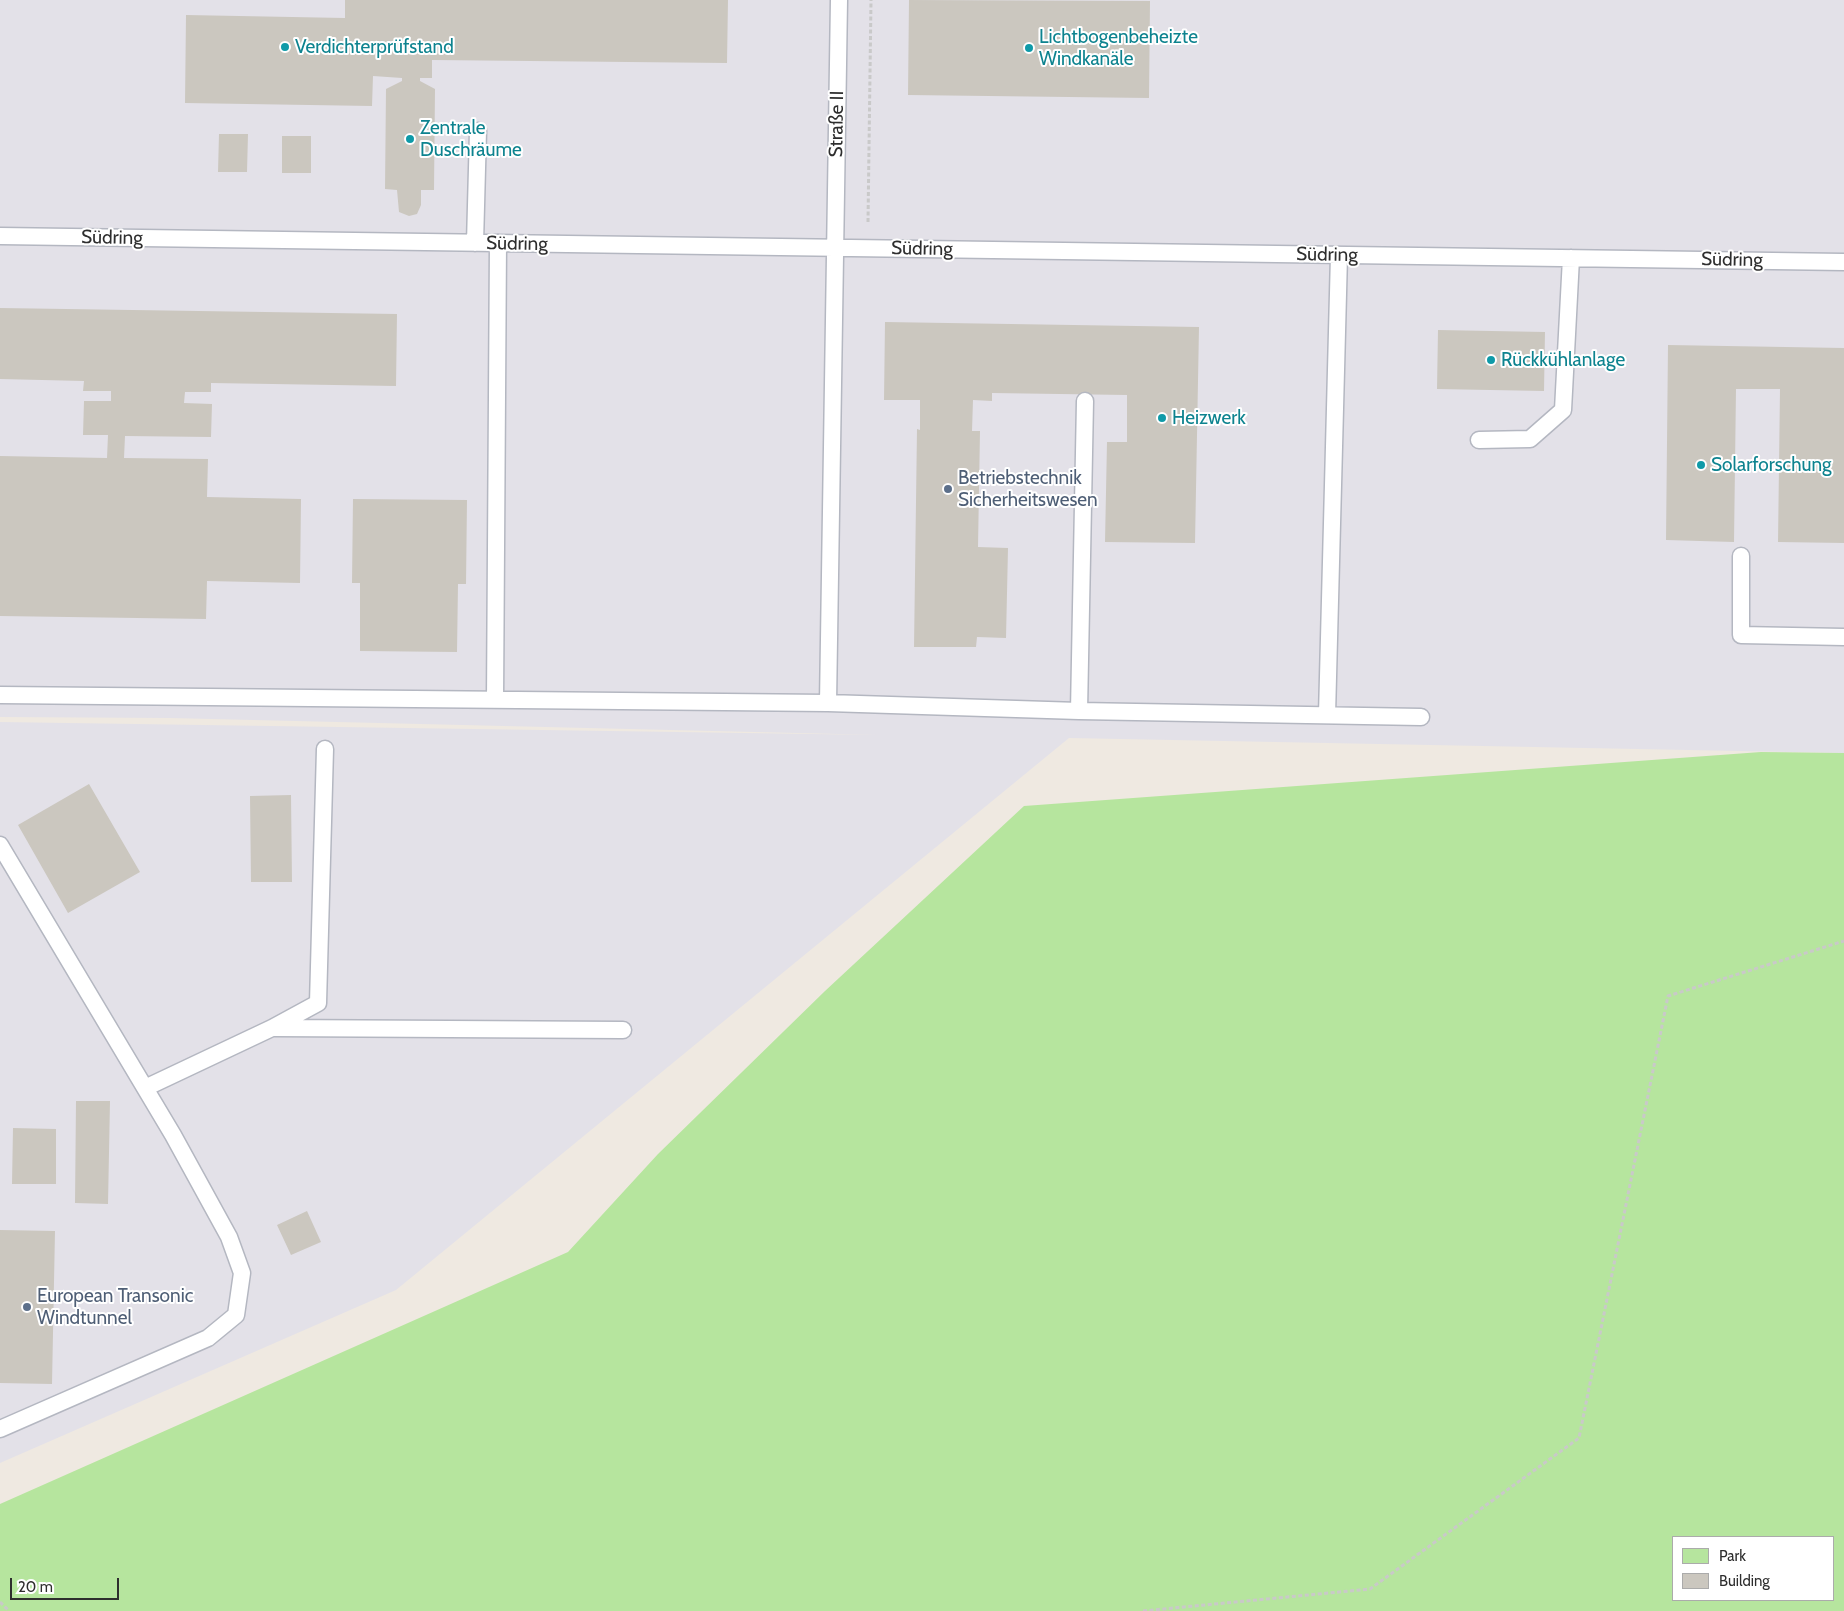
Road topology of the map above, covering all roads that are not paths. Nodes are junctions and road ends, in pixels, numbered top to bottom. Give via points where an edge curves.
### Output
1 (839, 0) edge
2 (478, 131) dead end
3 (0, 236) edge
4 (475, 243) junction
5 (498, 243) junction
6 (836, 248) junction
7 (1339, 255) junction
8 (1571, 258) junction
9 (1844, 262) edge
10 (1085, 401) dead end
11 (1479, 440) dead end
12 (1741, 556) dead end
13 (1844, 637) edge
14 (0, 695) edge
15 (495, 700) junction
16 (828, 703) junction
17 (1079, 711) junction
18 (1327, 715) junction
19 (1421, 717) dead end
20 (325, 749) dead end
21 (0, 845) edge
22 (272, 1028) junction
23 (623, 1030) dead end
24 (145, 1088) junction
25 (0, 1429) edge

1 - 6 lane, Straße II
2 - 4 lane
3 - 4 lane, Südring
4 - 5 lane, Südring
5 - 6 lane, Südring
5 - 15 lane
6 - 7 lane, Südring
6 - 16 lane, Straße II
7 - 8 lane, Südring
7 - 18 lane
8 - 9 lane, Südring
8 - 11 lane via 1562,410 1530,440
10 - 17 lane
12 - 13 lane via 1741,634
14 - 15 lane
15 - 16 lane
16 - 17 lane
17 - 18 lane
18 - 19 lane
20 - 22 lane via 318,1003
21 - 24 lane
22 - 23 lane
22 - 24 lane
24 - 25 lane via 229,1237 242,1273 236,1315 201,1341

